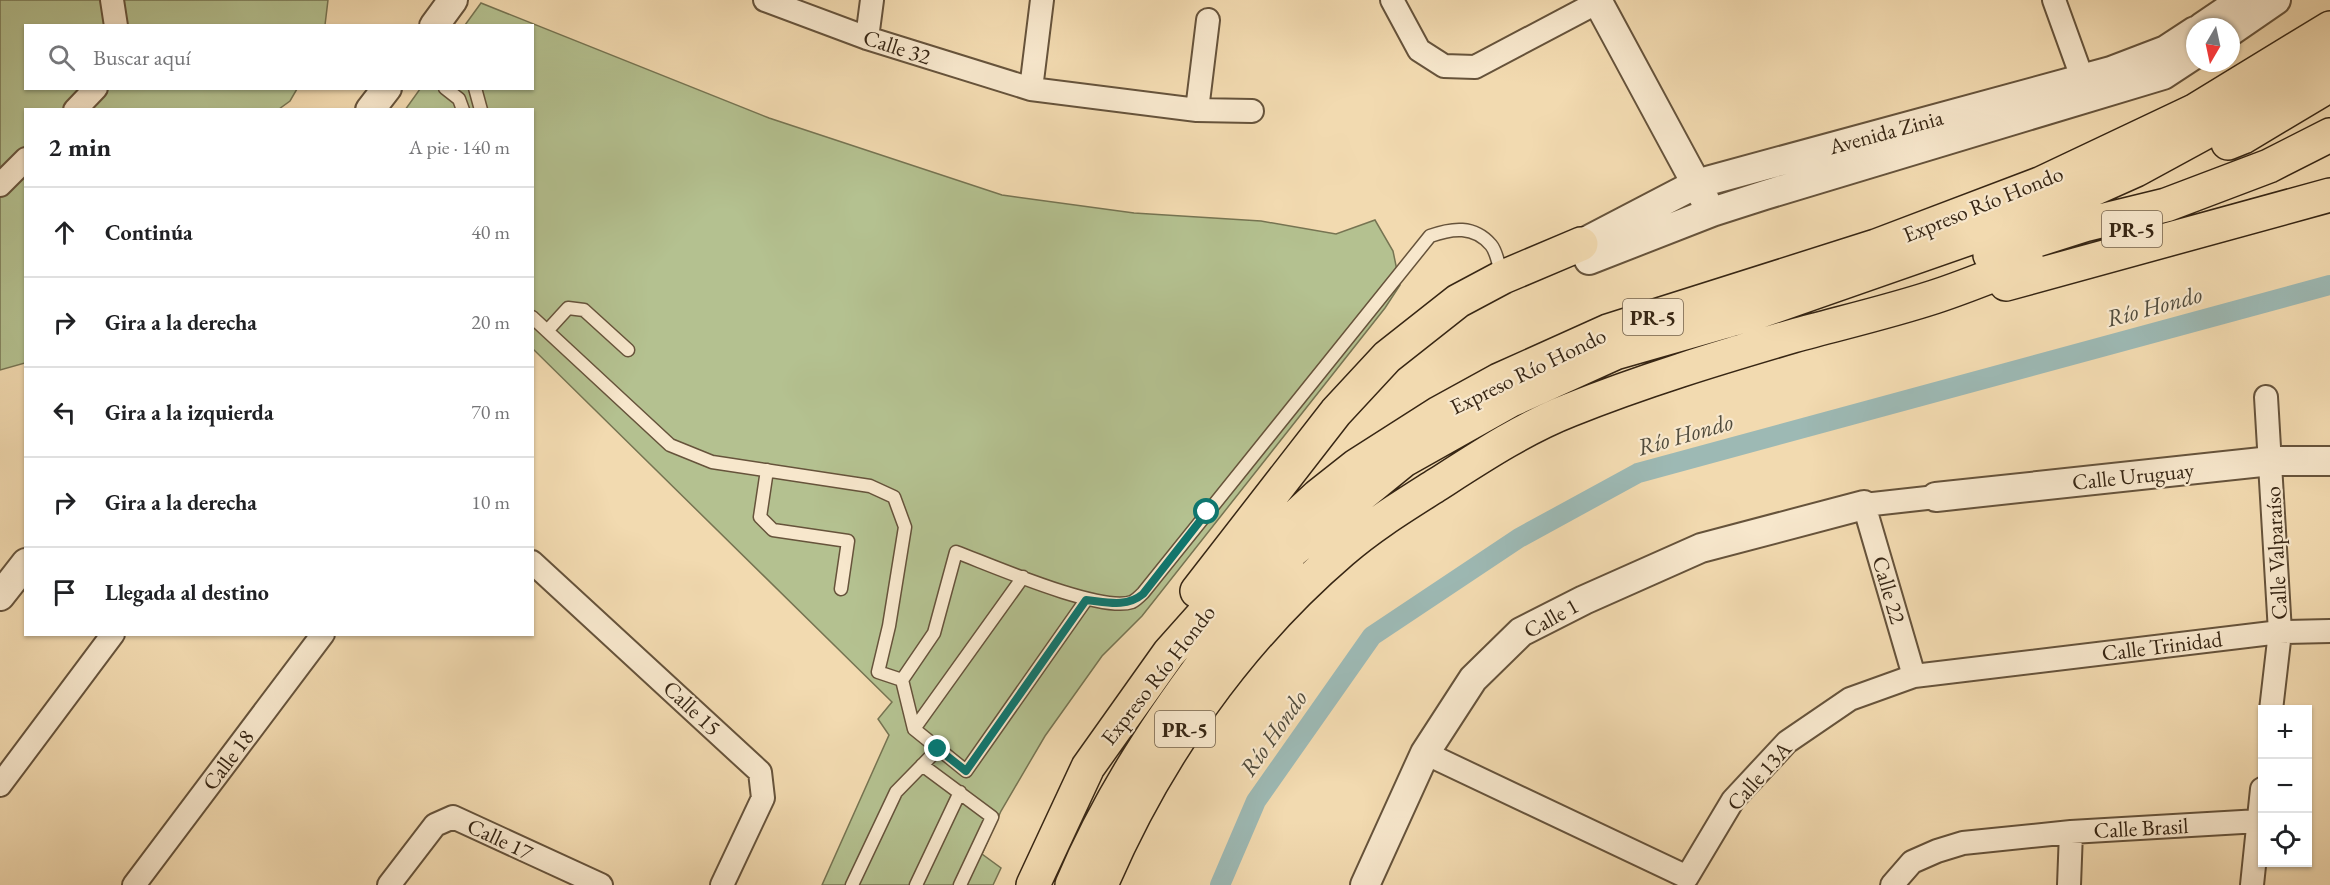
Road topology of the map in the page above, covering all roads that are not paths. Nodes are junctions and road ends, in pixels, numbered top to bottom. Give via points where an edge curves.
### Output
1 (112, 0) edge
2 (453, 0) edge
3 (765, 0) edge
4 (872, 0) edge
5 (1042, 0) edge
6 (1392, 0) edge
7 (2054, 0) edge
8 (2242, 0) edge
9 (2276, 0) edge
10 (1597, 1) edge
11 (2215, 18) edge
12 (1208, 20) dead end
13 (116, 24) edge
14 (435, 24) edge
15 (2240, 25) edge
16 (2330, 28) edge
17 (2186, 37) edge
18 (867, 38) junction
19 (2330, 57) edge
20 (2186, 60) edge
21 (2330, 85) edge
22 (2087, 88) junction
23 (1031, 89) junction
24 (94, 90) edge
25 (385, 90) edge
26 (448, 90) edge
27 (474, 90) edge
28 (2330, 106) edge
29 (77, 108) edge
30 (372, 108) edge
31 (462, 108) edge
32 (479, 108) edge
33 (1197, 110) junction
34 (1252, 111) dead end
35 (2330, 135) edge
36 (2330, 160) edge
37 (24, 161) edge
38 (1696, 184) junction
39 (0, 185) edge
40 (2330, 195) edge
41 (1712, 212) junction
42 (2033, 216) junction
43 (2084, 225) junction
44 (1585, 252) junction
45 (1503, 277) junction
46 (1933, 297) junction
47 (534, 319) edge
48 (547, 331) junction
49 (628, 351) dead end
50 (2266, 397) dead end
51 (2271, 461) junction
52 (2330, 461) edge
53 (767, 470) junction
54 (1936, 497) joint
55 (1863, 505) junction
56 (534, 564) edge
57 (24, 566) edge
58 (1023, 577) junction
59 (841, 589) dead end
60 (0, 596) edge
61 (1086, 600) junction
62 (2330, 631) edge
63 (2280, 632) junction
64 (112, 636) edge
65 (321, 636) edge
66 (1995, 666) joint
67 (1914, 676) junction
68 (902, 680) junction
69 (2272, 705) edge
70 (914, 729) junction
71 (938, 749) junction
72 (1425, 753) junction
73 (922, 765) junction
74 (1088, 767) junction
75 (0, 785) edge
76 (960, 792) junction
77 (2258, 821) edge
78 (2258, 830) edge
79 (2071, 832) junction
80 (134, 885) edge
81 (389, 885) edge
82 (601, 885) edge
83 (722, 885) edge
84 (852, 885) edge
85 (916, 885) edge
86 (960, 885) edge
87 (1033, 885) edge
88 (1056, 885) edge
89 (1072, 885) edge
90 (1101, 885) edge
91 (1365, 885) edge
92 (1892, 885) edge
93 (2069, 885) edge
94 (2252, 885) edge

1 - 13 street
2 - 14 street
3 - 18 street, Calle 32
4 - 18 street
5 - 23 street
6 - 10 street via 1419,50 1444,66 1475,67
7 - 22 street
8 - 11 street
9 - 15 street
10 - 38 street
12 - 33 street
16 - 74 highway, Expreso Río Hondo / PR-5 via 2194,111 2042,183 1876,246 1608,331 1499,380 1439,413 1356,466 1267,543 1169,653
17 - 22 street, Avenida Zinia via 2166,50 2111,71
18 - 23 street, Calle 32
19 - 42 highway via 2136,170
20 - 22 street, Avenida Zinia via 2163,75
21 - 42 highway via 2243,136 2107,195
22 - 38 street, Avenida Zinia
22 - 41 street, Avenida Zinia
23 - 33 street, Calle 32
24 - 29 street
25 - 30 street
26 - 31 lane via 459,99
27 - 32 lane
28 - 43 highway via 2247,151
33 - 34 street, Calle 32
35 - 43 highway via 2269,166 2166,205
36 - 46 highway, PR-5 via 2260,190 2050,254
37 - 39 street
38 - 41 street
38 - 44 street, Avenida Zinia
40 - 46 highway via 2013,282
41 - 44 street, Avenida Zinia
42 - 88 highway via 1755,313 1615,353 1509,401 1404,460 1282,559 1207,634 1158,695 1109,771
43 - 89 highway via 1621,371 1465,440 1290,568 1206,660 1124,778
44 - 45 highway
45 - 61 lane via 1491,246 1470,230 1448,229 1430,236 1143,594 1124,603
45 - 74 highway via 1430,322 1387,357 1336,412 1143,663 1105,722
46 - 90 highway, PR-5 via 1702,364 1566,411 1488,451 1390,514 1296,592 1208,696 1135,812
47 - 48 lane
48 - 49 lane via 568,308 584,310
48 - 53 lane via 670,445 712,462
50 - 51 street, Calle Valparaíso
51 - 52 street, Calle Uruguay
51 - 54 street, Calle Uruguay
51 - 63 street, Calle Valparaíso
53 - 59 lane via 760,517 772,530 848,541
53 - 68 lane via 870,486 894,497 905,527 890,626 878,672
54 - 55 street
55 - 67 street, Calle 22
55 - 72 street, Calle 1 via 1701,548 1521,632 1473,680
56 - 83 street, Calle 15 via 760,772 763,798
57 - 60 street
58 - 61 lane
58 - 68 lane via 956,552 934,633
58 - 70 lane
61 - 71 lane via 966,771
62 - 63 street, Calle Trinidad
63 - 66 street, Calle Trinidad
63 - 69 street, Calle Valparaíso
64 - 75 street
65 - 80 street, Calle 18
66 - 67 street, Calle 13A
67 - 72 street, Calle 13A via 1850,699 1788,742 1733,800 1687,877
68 - 70 lane
70 - 71 lane
71 - 73 lane
72 - 91 street, Calle 1
73 - 76 lane
73 - 84 lane via 896,792
74 - 87 highway, Expreso Río Hondo / PR-5
76 - 85 lane
76 - 86 lane via 992,817
77 - 79 street, Calle Brasil
78 - 94 street
79 - 92 street, Calle Brasil via 1963,843 1912,862
79 - 93 street
81 - 82 street, Calle 17 via 435,825 453,817

